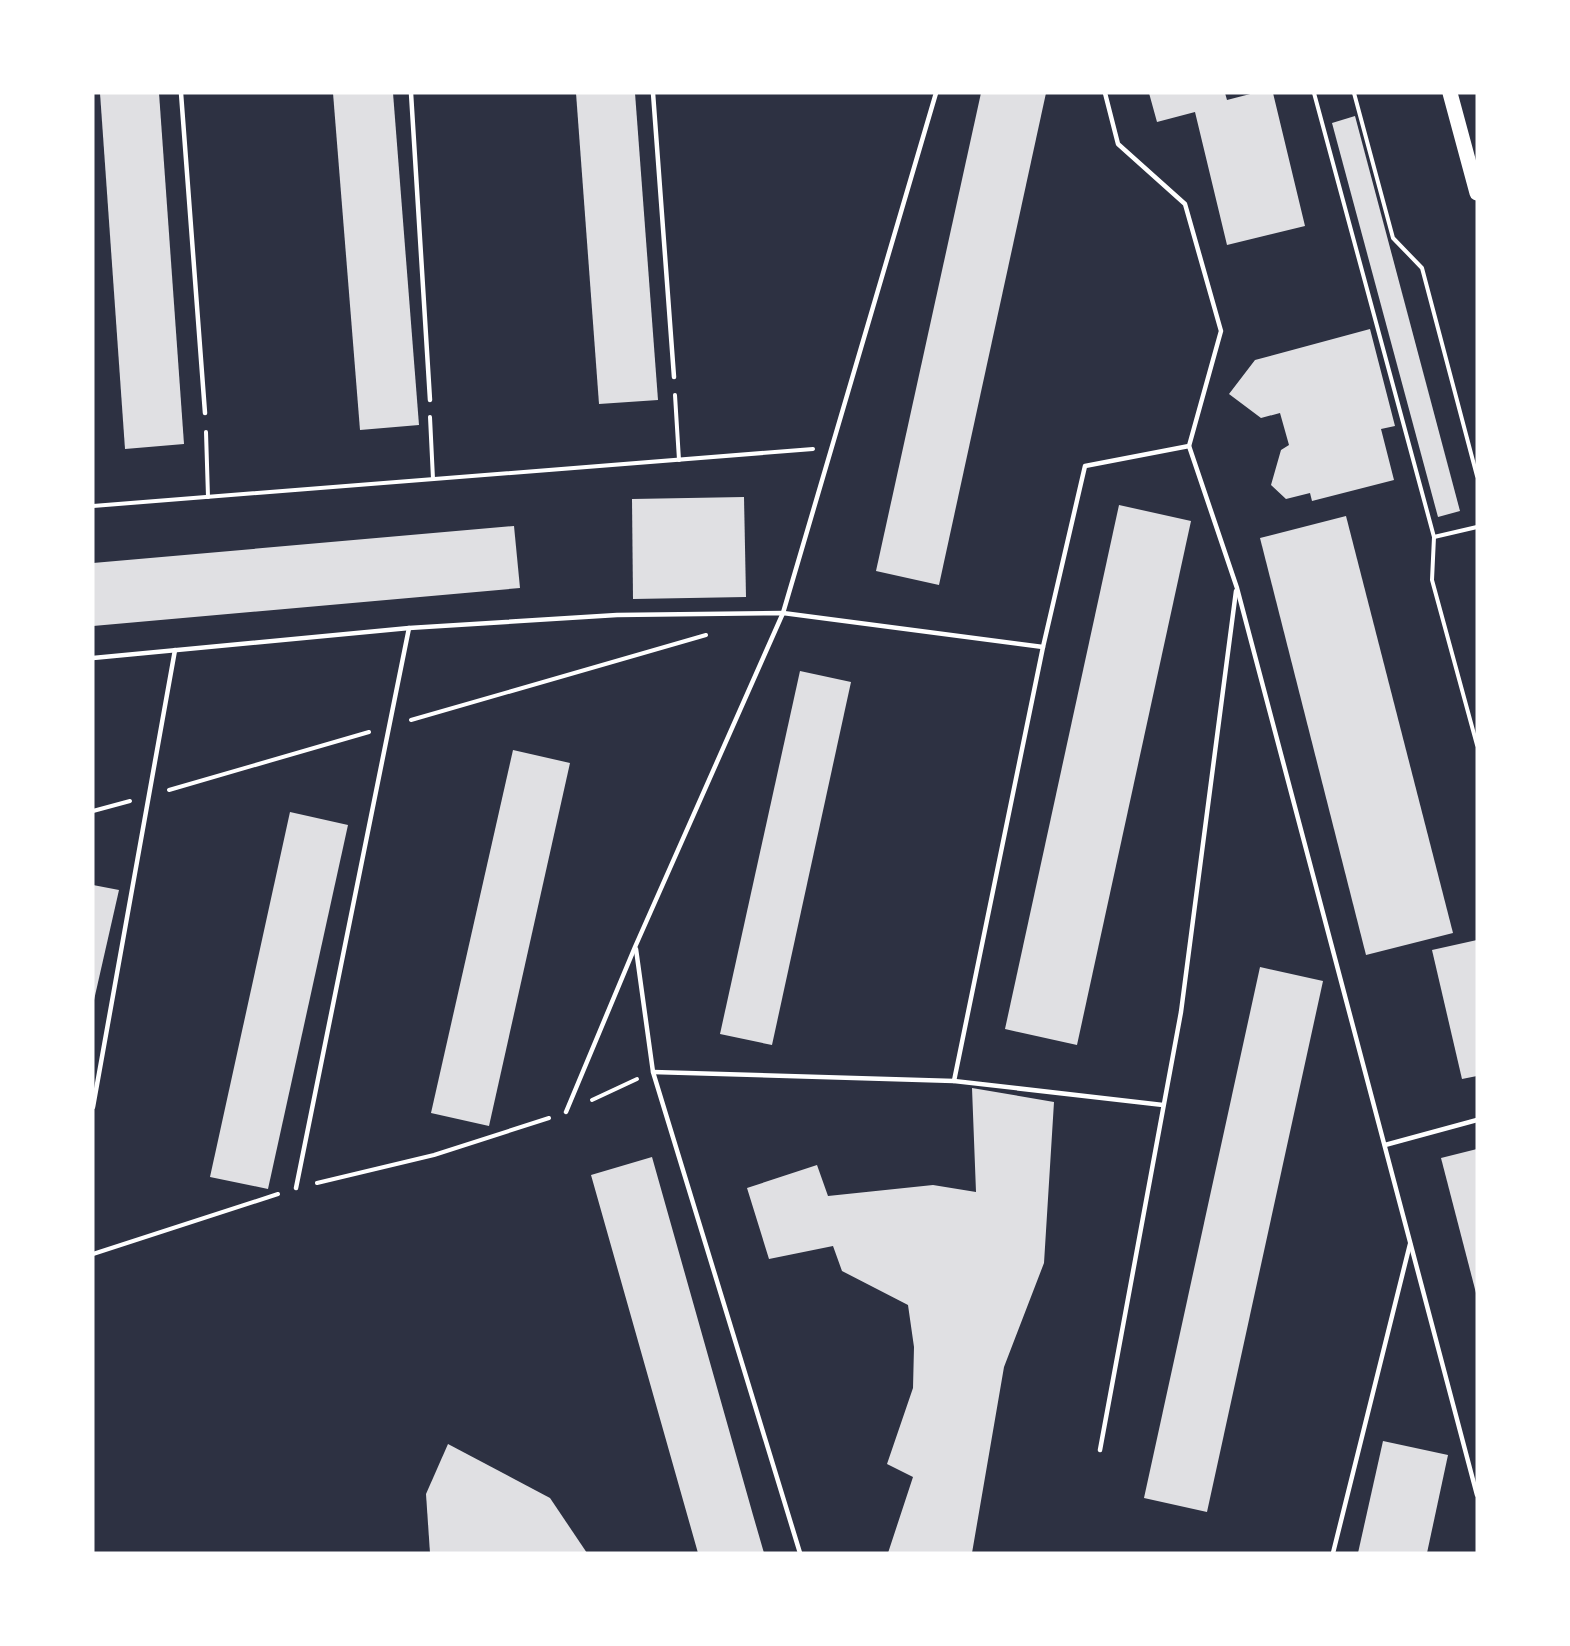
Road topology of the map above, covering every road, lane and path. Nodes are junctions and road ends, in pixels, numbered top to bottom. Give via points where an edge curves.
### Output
1 (181, 93) edge
2 (411, 93) edge
3 (653, 93) edge
4 (936, 93) edge
5 (1105, 93) edge
6 (1314, 93) edge
7 (1354, 93) edge
8 (1450, 93) edge
9 (1477, 193) edge
10 (674, 377) joint
11 (430, 400) joint
12 (205, 413) joint
13 (1189, 446) junction
14 (832, 448) junction
15 (679, 460) junction
16 (1477, 476) edge
17 (433, 479) junction
18 (208, 497) junction
19 (93, 506) edge
20 (1477, 527) edge
21 (1434, 537) junction
22 (1237, 588) junction
23 (783, 613) junction
24 (409, 628) junction
25 (716, 633) dead end
26 (1042, 647) junction
27 (175, 650) junction
28 (93, 658) edge
29 (389, 726) junction
30 (1476, 735) edge
31 (1477, 745) edge
32 (148, 796) junction
33 (93, 812) edge
34 (635, 947) junction
35 (653, 1072) junction
36 (954, 1081) junction
37 (1163, 1105) junction
38 (93, 1107) edge
39 (566, 1112) junction
40 (1477, 1120) edge
41 (1385, 1145) junction
42 (296, 1188) junction
43 (1411, 1243) junction
44 (93, 1254) edge
45 (1100, 1450) dead end
46 (1477, 1495) edge
47 (800, 1553) edge
48 (1333, 1553) edge

1 - 12 lane
2 - 11 lane
3 - 10 lane
4 - 14 lane
5 - 13 lane via 1118,144 1185,204 1221,331
6 - 21 path
7 - 16 path via 1393,238 1422,268
8 - 9 main road
10 - 15 path
11 - 17 path
12 - 18 path
13 - 22 lane
13 - 26 lane via 1085,466
14 - 15 path
14 - 23 lane
15 - 17 path
17 - 18 path
18 - 19 path
20 - 21 path
21 - 30 path via 1432,580
22 - 37 lane via 1181,1012
22 - 41 lane
23 - 24 lane via 617,615
23 - 26 lane
23 - 34 lane
24 - 27 lane
24 - 29 lane
25 - 29 path
26 - 36 lane
27 - 28 lane
27 - 32 lane
29 - 32 path
29 - 42 lane
30 - 31 path
32 - 33 path
32 - 38 lane
34 - 35 lane
34 - 39 lane
35 - 36 lane
35 - 39 path
35 - 47 lane
36 - 37 lane
37 - 45 lane
39 - 42 path via 434,1155
40 - 41 lane
41 - 43 lane
42 - 44 path
43 - 46 lane
43 - 48 lane

